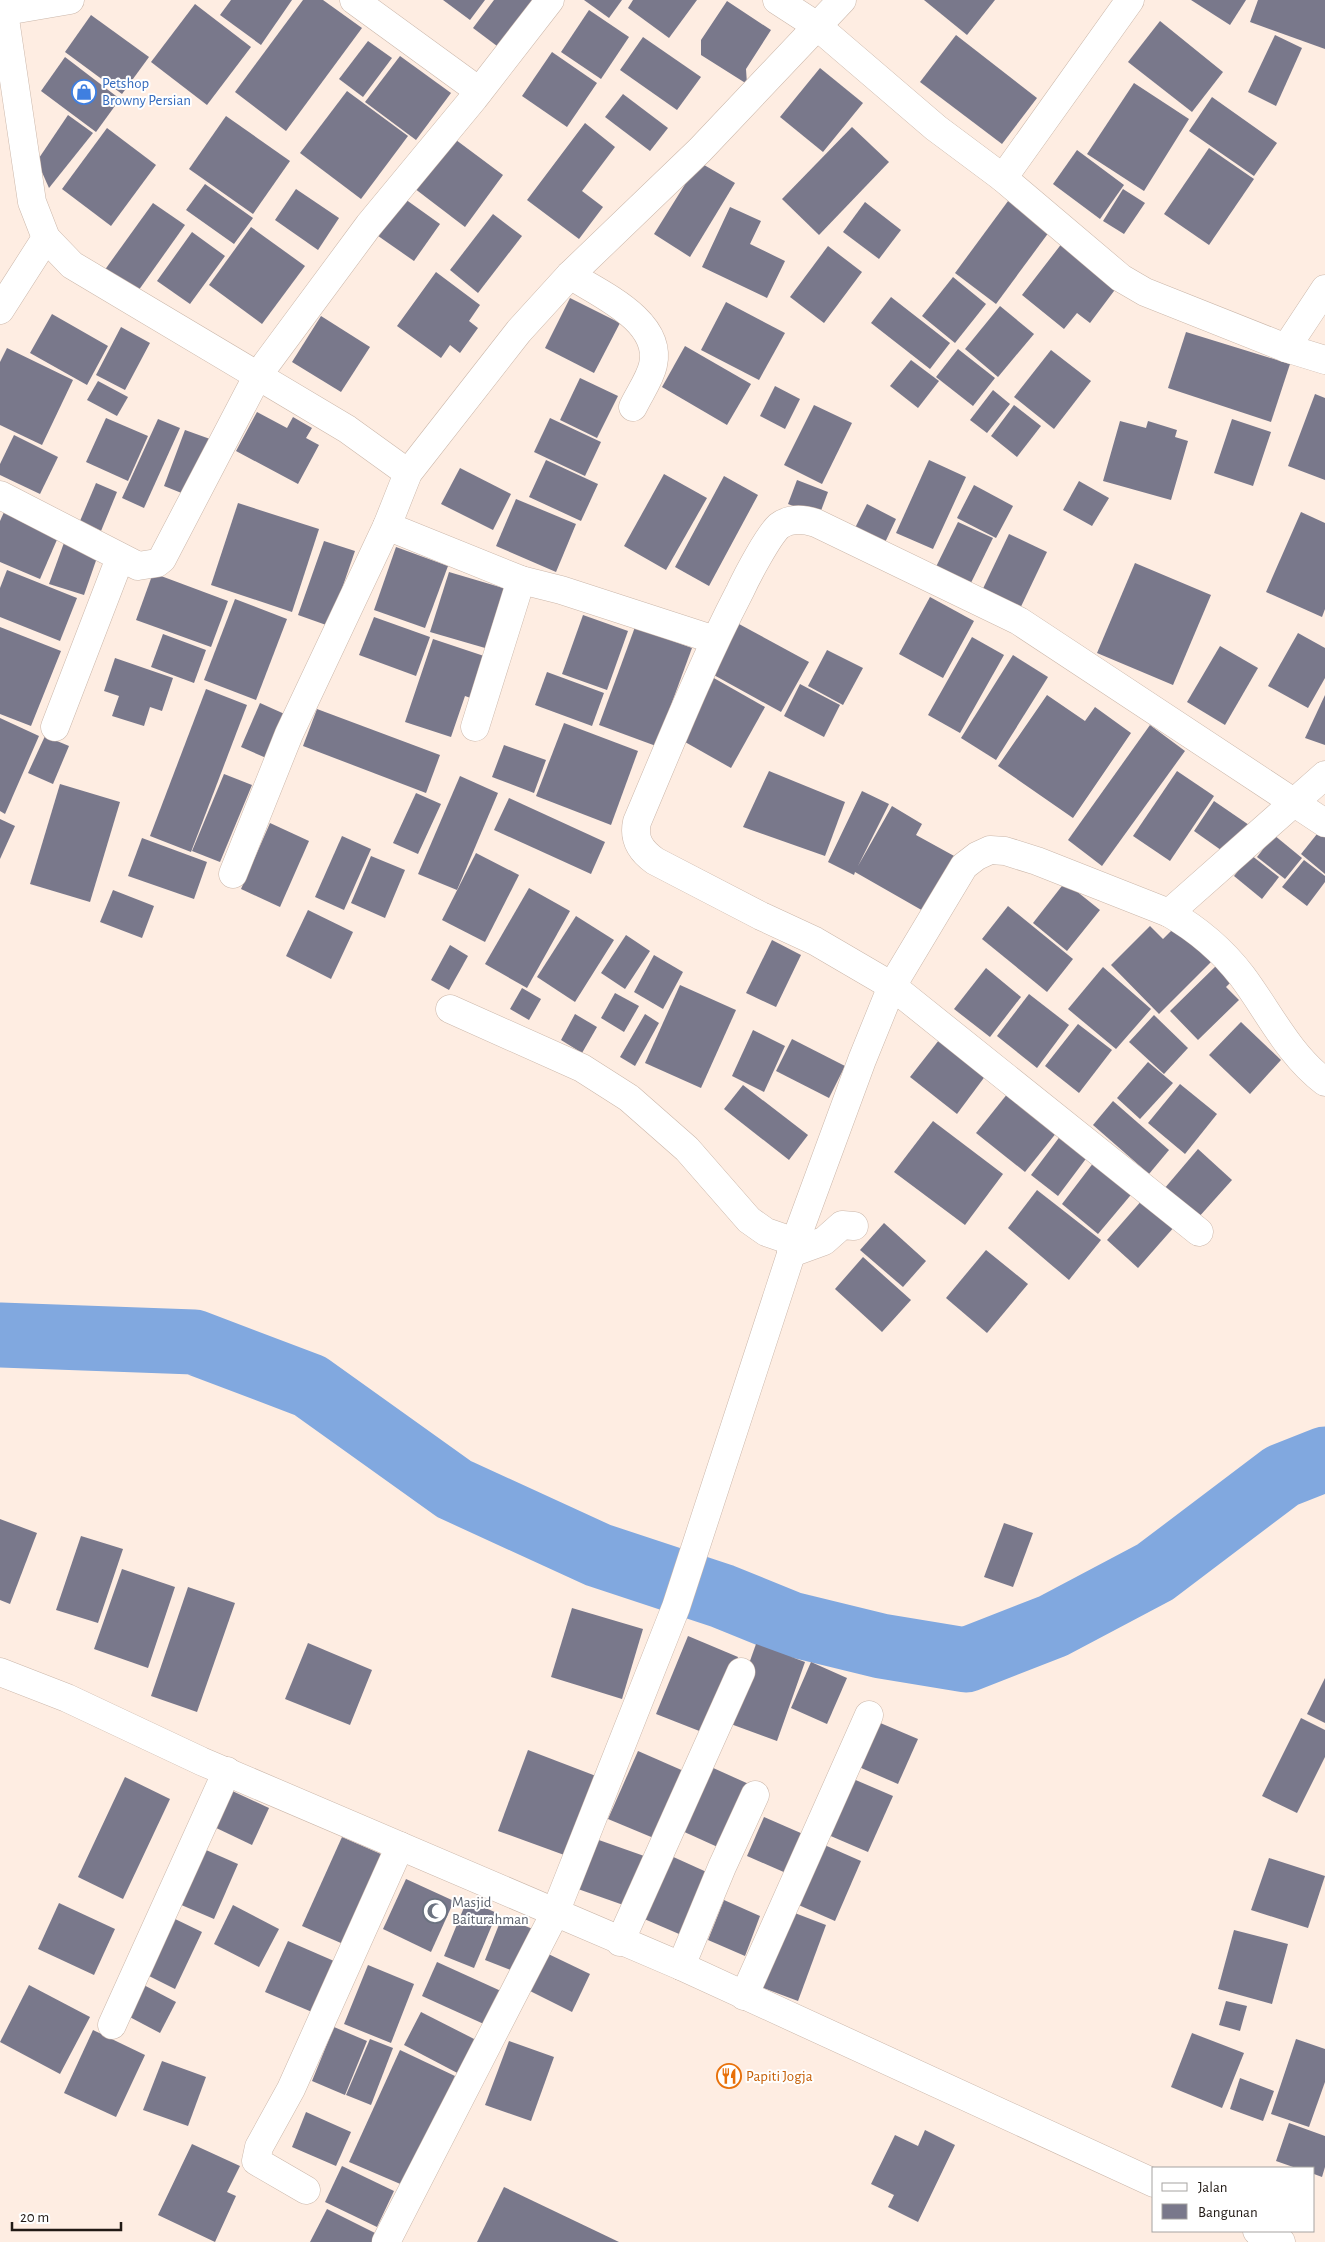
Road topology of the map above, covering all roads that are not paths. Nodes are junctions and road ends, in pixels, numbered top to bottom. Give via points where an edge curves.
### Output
1 (70, 0) edge
2 (354, 0) edge
3 (550, 0) edge
4 (777, 0) edge
5 (842, 0) edge
6 (1130, 0) edge
7 (2, 12) edge
8 (818, 26) junction
9 (479, 91) junction
10 (1002, 178) junction
11 (46, 238) junction
12 (570, 275) junction
13 (1325, 289) edge
14 (0, 310) edge
15 (1286, 348) junction
16 (1325, 360) edge
17 (258, 374) junction
18 (633, 407) dead end
19 (408, 473) junction
20 (0, 495) edge
21 (387, 526) junction
22 (120, 558) junction
23 (520, 580) junction
24 (714, 640) junction
25 (56, 727) dead end
26 (475, 727) dead end
27 (1325, 776) edge
28 (1295, 803) junction
29 (1325, 823) edge
30 (233, 874) dead end
31 (1169, 913) junction
32 (892, 986) junction
33 (450, 1009) dead end
34 (1325, 1082) edge
35 (854, 1226) dead end
36 (1198, 1232) dead end
37 (793, 1248) junction
38 (0, 1672) edge
39 (740, 1672) dead end
40 (869, 1715) dead end
41 (227, 1771) junction
42 (755, 1795) dead end
43 (400, 1846) junction
44 (555, 1914) junction
45 (620, 1942) junction
46 (681, 1966) junction
47 (744, 1996) junction
48 (112, 2025) dead end
49 (1152, 2182) edge
50 (306, 2190) dead end
51 (1259, 2232) edge
52 (386, 2242) edge
53 (1281, 2242) edge

1 - 7 street
2 - 9 street
3 - 9 street
4 - 8 street
5 - 8 street
6 - 10 street
7 - 11 street via 32,202
8 - 10 street via 936,128
8 - 12 street via 700,150
9 - 17 street via 369,225
10 - 15 street via 1121,278 1145,292
11 - 14 street
11 - 17 street via 72,265
12 - 18 street via 629,313 645,328 653,345 653,365
12 - 19 street via 520,330
13 - 15 street
15 - 16 street
17 - 19 street via 347,429
17 - 22 street via 162,559 138,566
19 - 21 street
20 - 22 street
21 - 23 street
21 - 30 street via 289,734
22 - 25 street
23 - 24 street via 561,590
23 - 26 street
24 - 28 street via 751,568 778,527 790,521 807,520 1019,621
24 - 32 street via 637,822 636,841 655,861 815,941
27 - 28 street
28 - 29 street
28 - 31 street
31 - 32 street via 1037,861 990,850 964,866
31 - 34 street via 1203,935 1241,975 1287,1043
32 - 36 street
32 - 37 street
33 - 37 street via 582,1068 629,1098 687,1149 749,1220
35 - 37 street via 842,1225 824,1241
37 - 44 street via 676,1607
38 - 41 street via 67,1698
39 - 45 street
40 - 47 street
41 - 43 street
41 - 48 street
42 - 46 street
43 - 44 street
43 - 50 street via 292,2089 259,2147 256,2161
44 - 45 street
44 - 52 street
45 - 46 street
46 - 47 street
47 - 49 street
51 - 53 street

